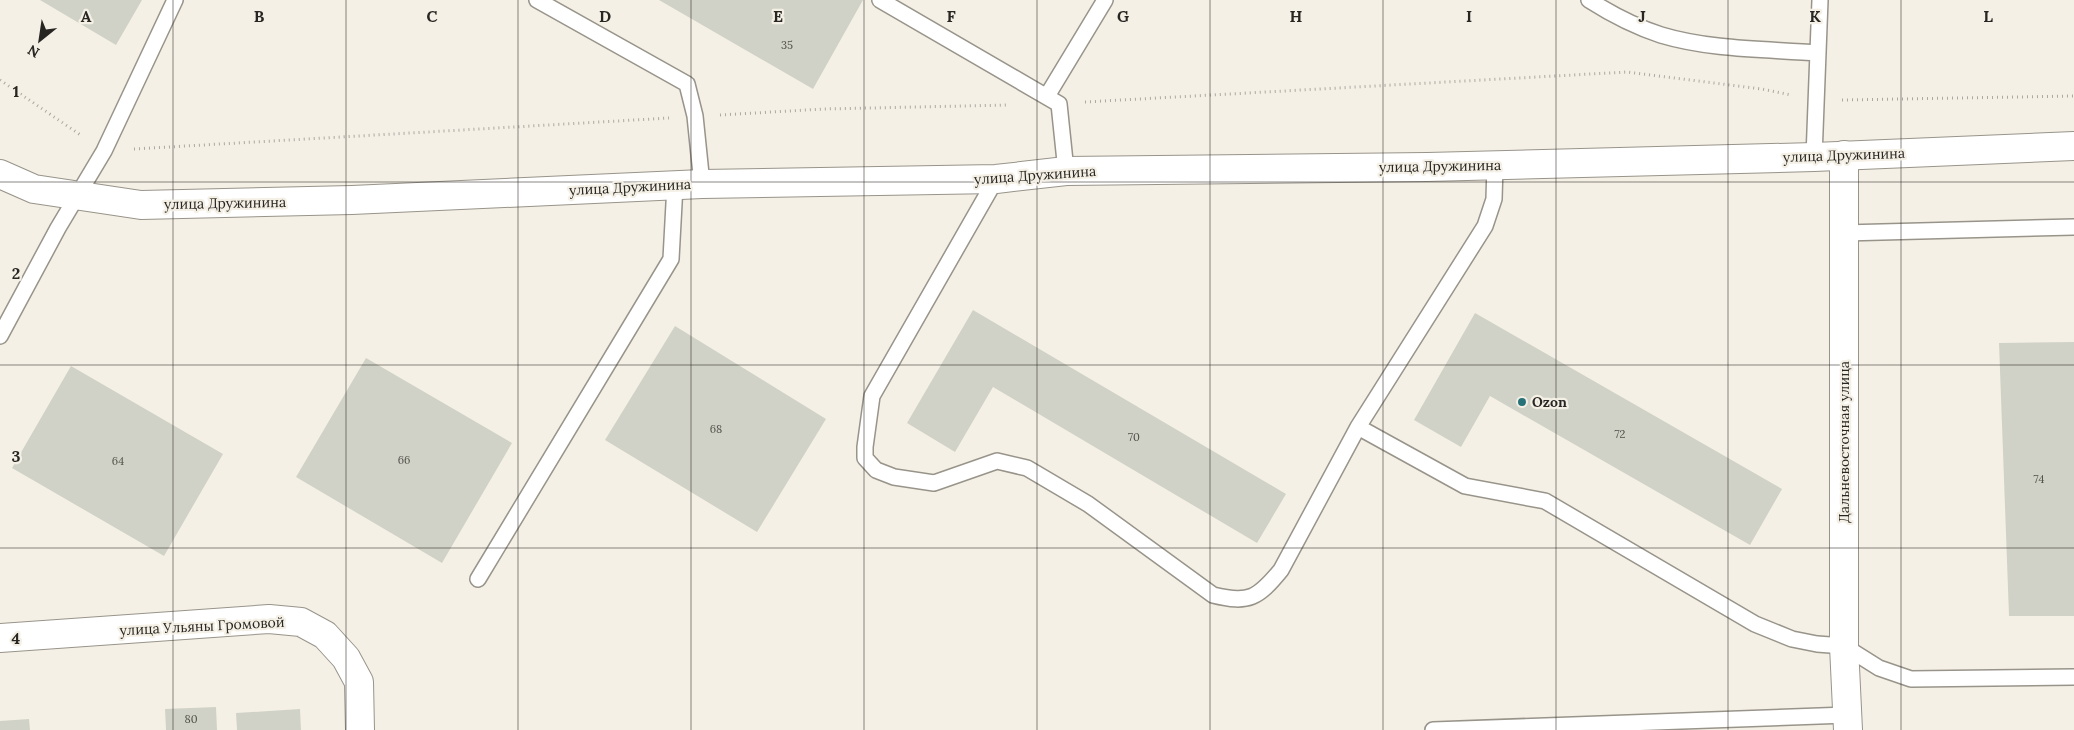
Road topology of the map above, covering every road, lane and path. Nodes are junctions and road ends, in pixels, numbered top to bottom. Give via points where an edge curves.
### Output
1 (175, 0) edge
2 (537, 0) edge
3 (880, 0) edge
4 (1105, 0) edge
5 (1589, 0) edge
6 (1820, 0) edge
7 (1818, 53) junction
8 (1047, 96) junction
9 (2074, 146) edge
10 (1844, 155) junction
11 (1814, 157) junction
12 (1495, 165) junction
13 (1066, 171) junction
14 (0, 174) edge
15 (996, 179) junction
16 (702, 184) junction
17 (675, 185) junction
18 (78, 197) junction
19 (2074, 227) edge
20 (1844, 233) junction
21 (0, 336) edge
22 (1358, 427) junction
23 (478, 579) dead end
24 (0, 638) edge
25 (1844, 646) junction
26 (2074, 677) edge
27 (1848, 722) edge
28 (360, 730) edge
29 (1433, 730) edge

1 - 18 lane via 104,151
2 - 16 lane via 687,84 695,116
3 - 8 lane
4 - 8 lane
5 - 7 lane via 1660,35 1698,43
6 - 7 lane
7 - 11 lane
8 - 13 lane via 1059,104
9 - 10 main road, улица Дружинина
10 - 11 main road, улица Дружинина
10 - 20 main road, Дальневосточная улица
11 - 12 main road, улица Дружинина
12 - 13 main road, улица Дружинина
12 - 22 lane via 1494,199 1485,226
13 - 15 main road, улица Дружинина
14 - 18 main road, улица Дружинина via 34,189
15 - 16 main road, улица Дружинина
15 - 22 lane via 872,396 865,458 876,470 894,477 934,483 997,461 1027,468 1088,504 1213,595 1234,600 1252,598 1267,587 1281,570
16 - 17 main road, улица Дружинина
17 - 18 main road, улица Дружинина via 352,200 141,205
17 - 23 lane via 671,260
18 - 21 lane
19 - 20 lane
20 - 25 main road, Дальневосточная улица
22 - 25 lane via 1465,486 1545,502 1755,624 1792,639
24 - 28 main road, улица Ульяны Громовой via 269,619 301,622 325,635 346,658 358,682
25 - 26 lane via 1879,668 1911,679
25 - 27 main road, Дальневосточная улица
27 - 29 lane

